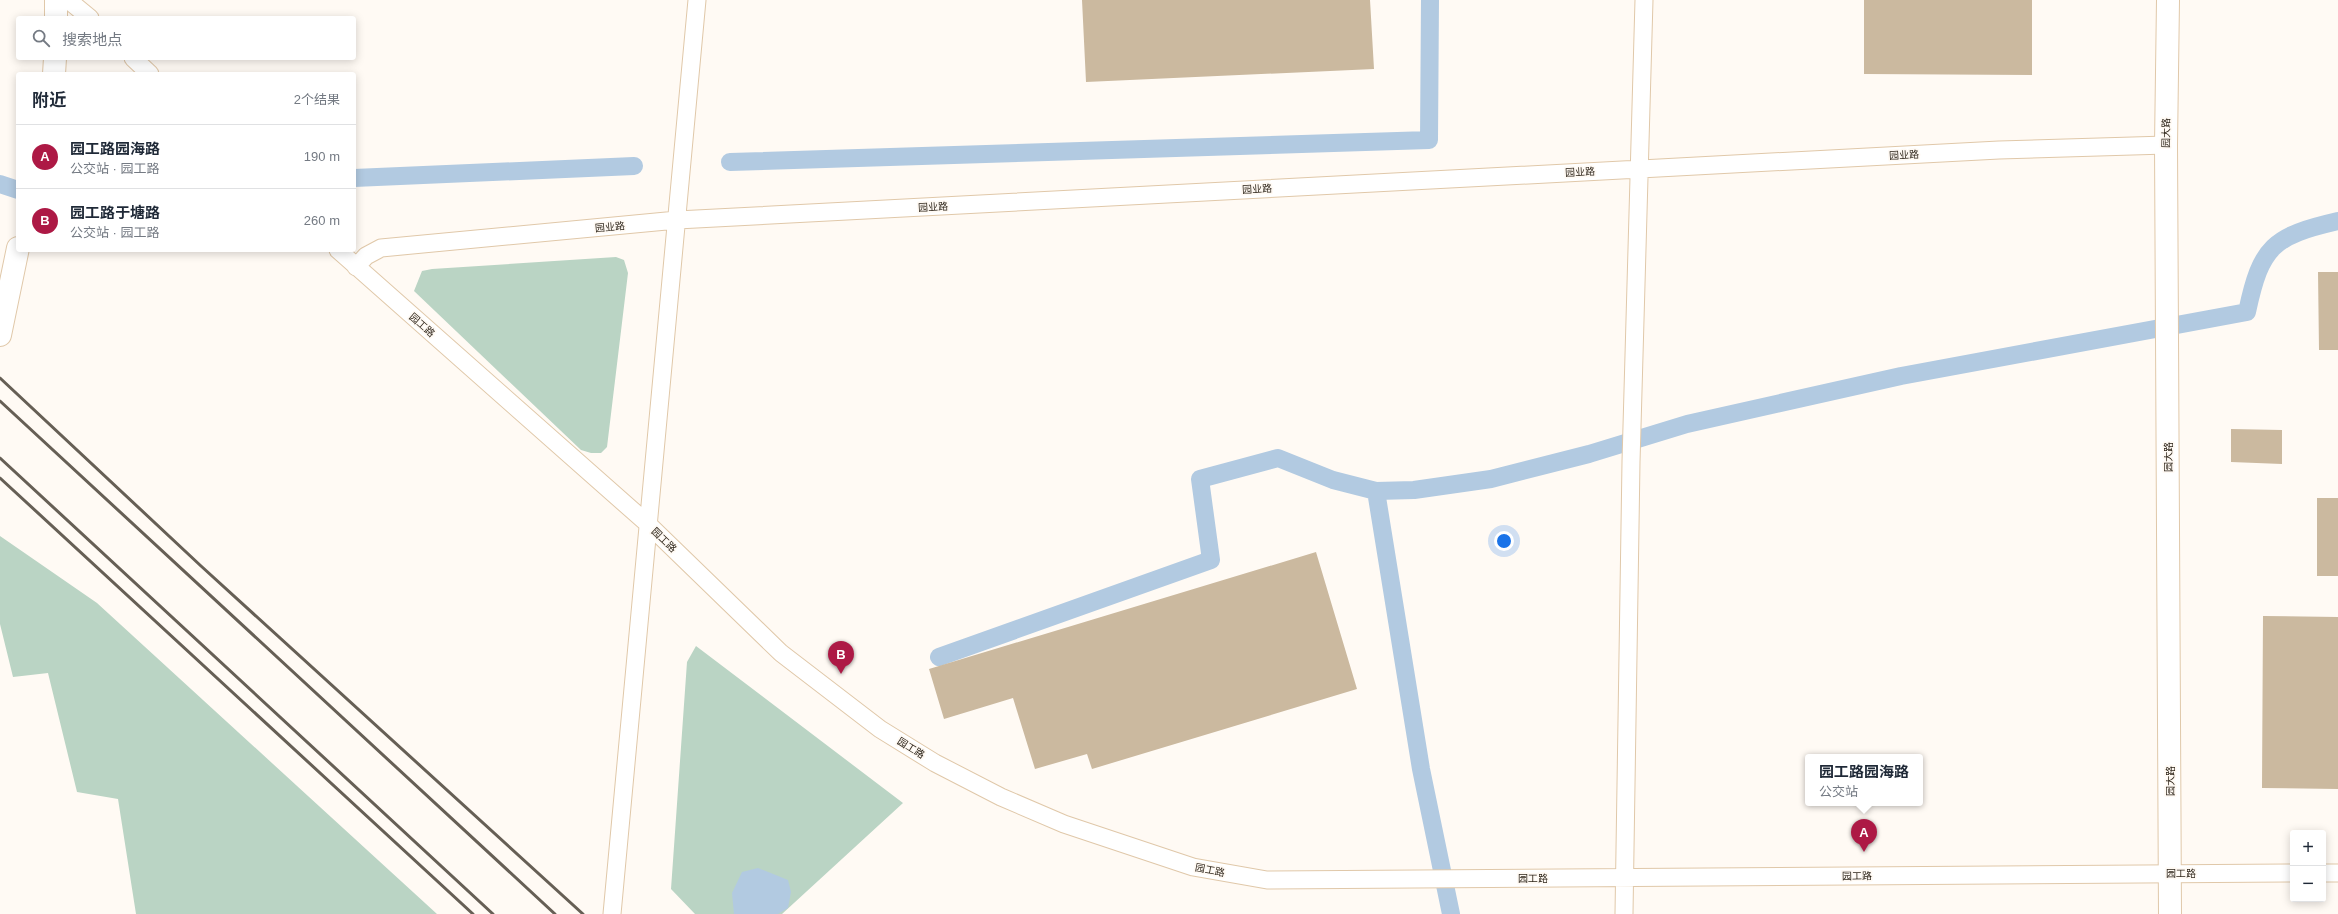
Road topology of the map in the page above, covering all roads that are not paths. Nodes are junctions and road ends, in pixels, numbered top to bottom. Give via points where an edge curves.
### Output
1 (56, 0) edge
2 (68, 0) edge
3 (697, 0) edge
4 (1644, 0) edge
5 (2168, 0) edge
6 (56, 16) edge
7 (88, 16) edge
8 (135, 60) edge
9 (148, 72) edge
10 (2166, 145) junction
11 (1640, 169) junction
12 (677, 220) junction
13 (17, 252) edge
14 (340, 252) edge
15 (356, 267) junction
16 (0, 336) edge
17 (649, 525) junction
18 (2170, 873) junction
19 (2290, 873) edge
20 (2326, 873) edge
21 (2338, 873) edge
22 (1626, 879) junction
23 (612, 914) edge
24 (1624, 914) edge
25 (2170, 914) edge

1 - 6 street
2 - 7 street
3 - 12 street
4 - 11 street
5 - 10 street, 园大路
8 - 9 street
10 - 11 street, 园业路 via 1999,150
10 - 18 street, 园大路
11 - 12 street, 园业路
11 - 22 street via 1632,408
12 - 15 street, 园业路 via 381,248 366,256
12 - 17 street
13 - 16 street
14 - 15 street, 园工路
15 - 17 street, 园工路
17 - 22 street, 园工路 via 781,653 880,729 935,764 1064,824 1193,867 1267,880
17 - 23 street
18 - 19 street, 园工路
18 - 22 street, 园工路
18 - 25 street, 园大路
20 - 21 street
22 - 24 street

